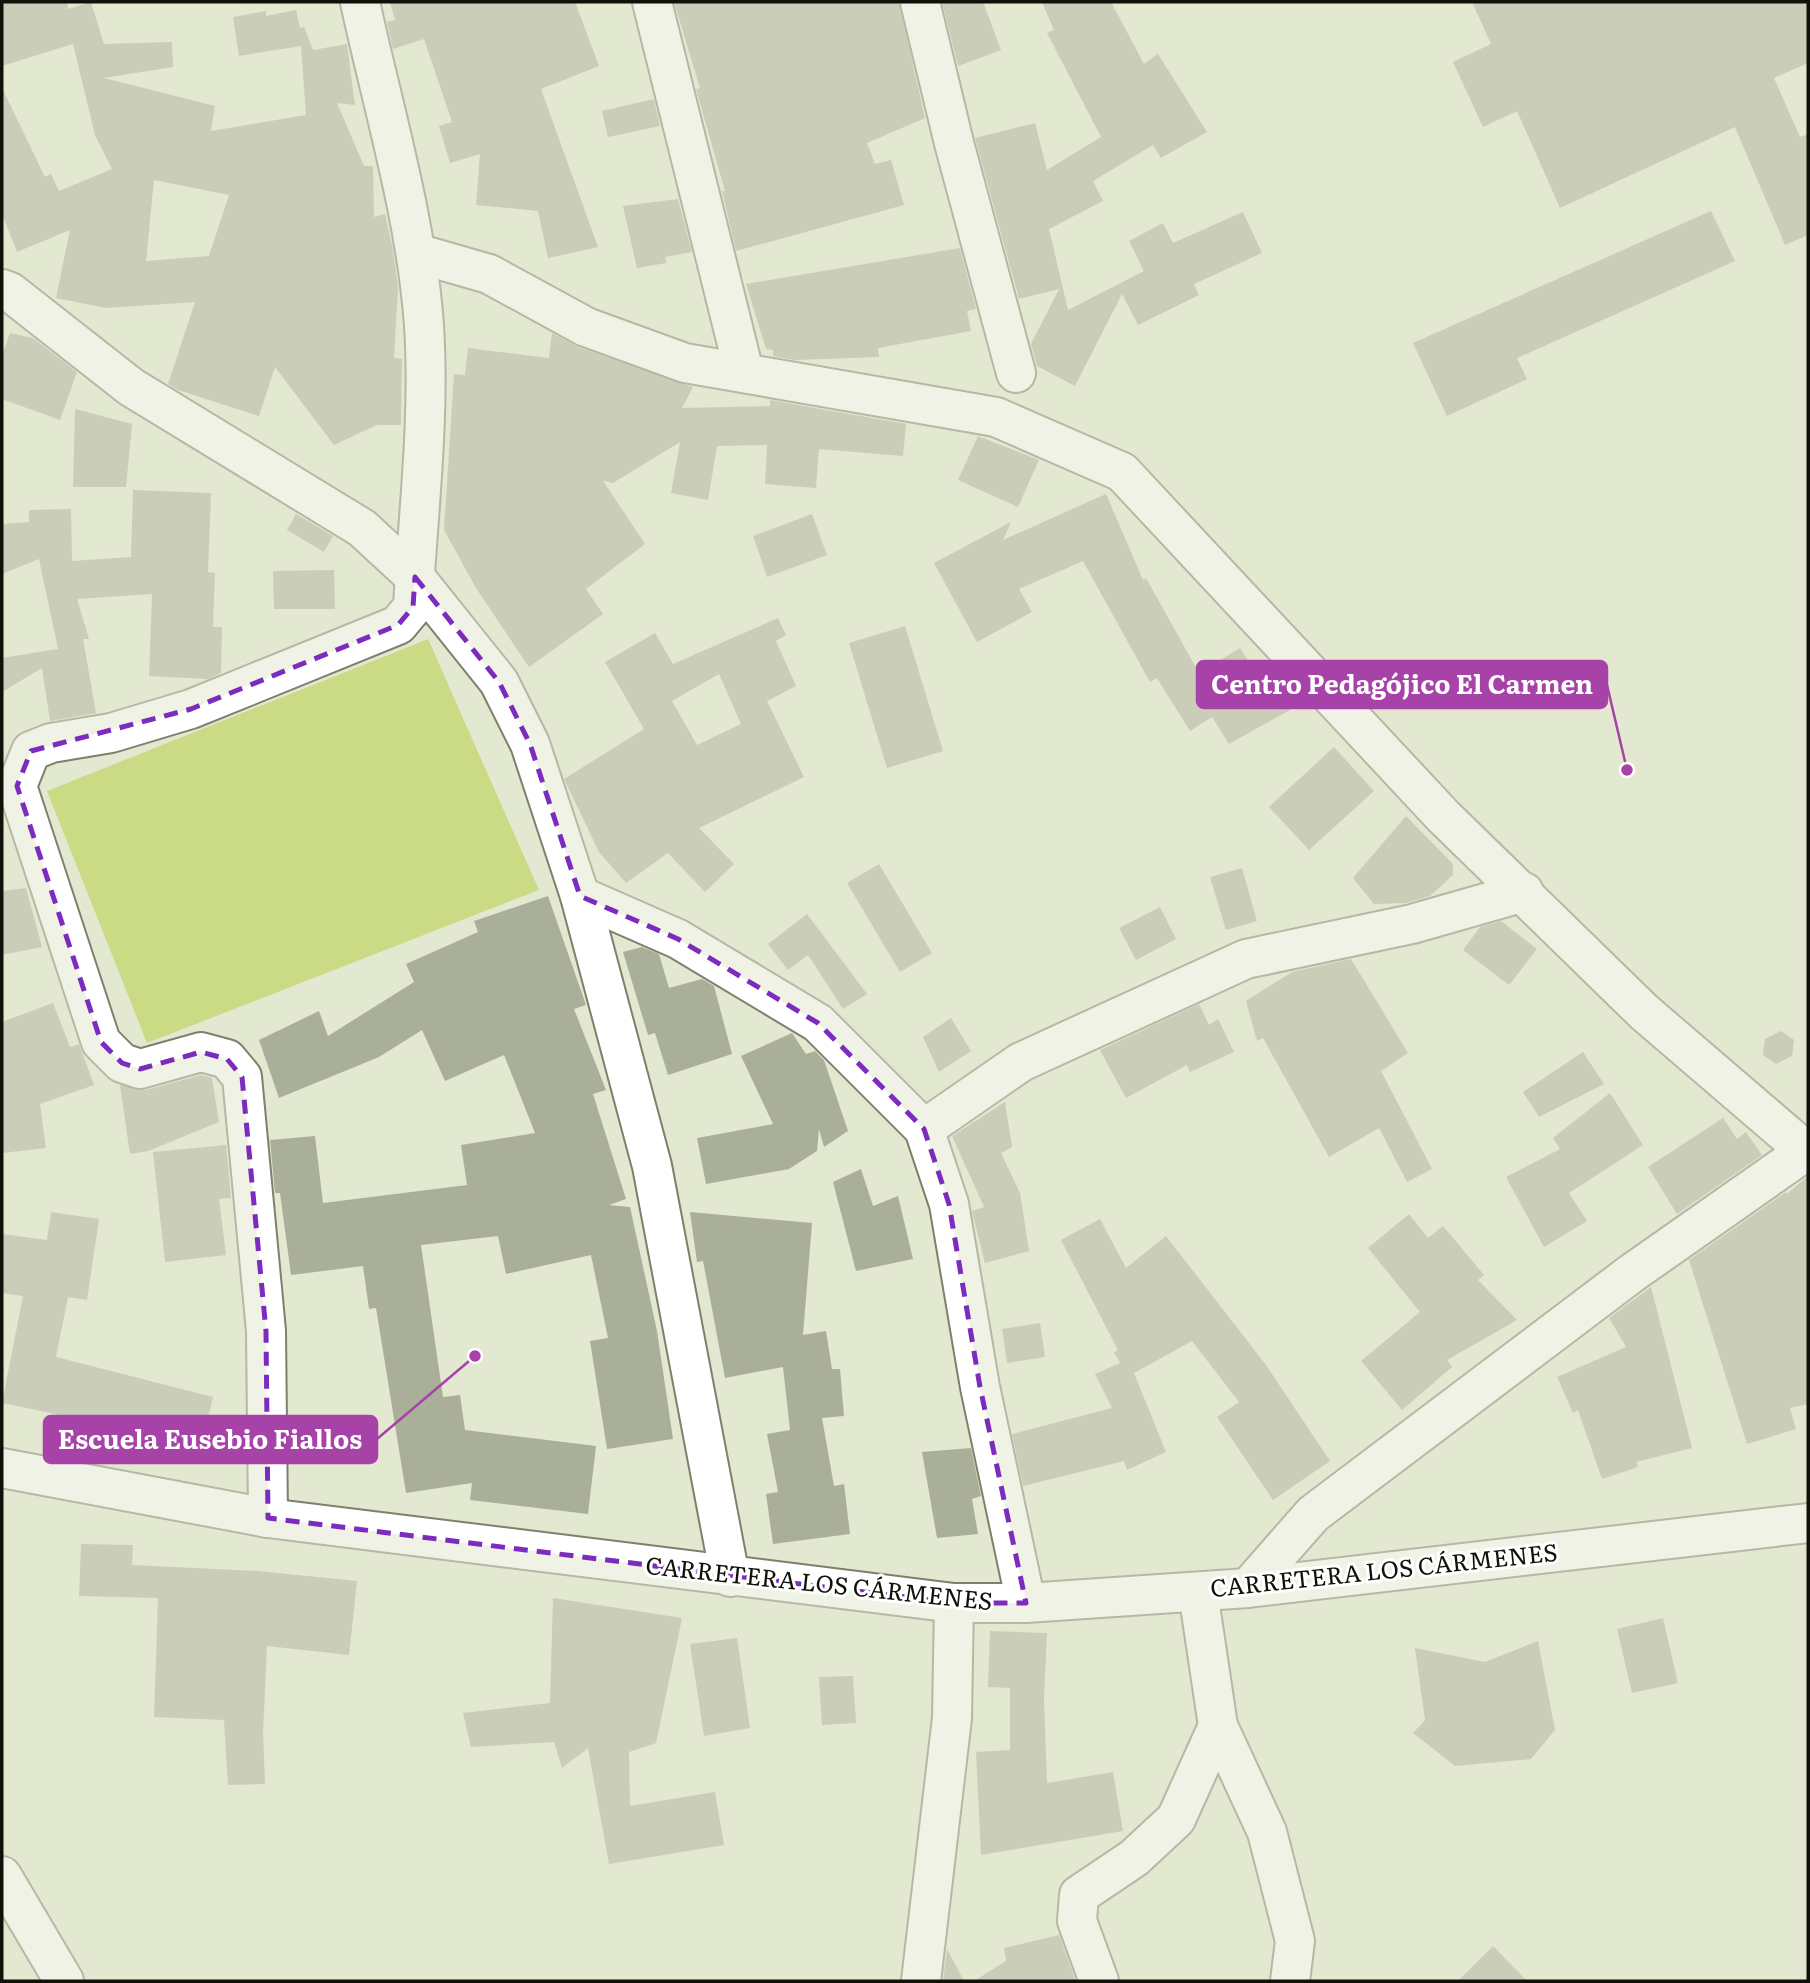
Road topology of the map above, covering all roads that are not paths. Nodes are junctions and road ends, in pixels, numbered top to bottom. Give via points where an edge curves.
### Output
1 (360, 2) edge
2 (652, 2) edge
3 (920, 2) edge
4 (416, 253) junction
5 (4, 281) edge
6 (744, 372) junction
7 (1016, 373) dead end
8 (415, 577) junction
9 (1524, 892) junction
10 (580, 895) junction
11 (924, 1129) junction
12 (1807, 1150) edge
13 (2, 1468) edge
14 (268, 1518) junction
15 (1808, 1523) edge
16 (730, 1577) junction
17 (1248, 1588) junction
18 (1198, 1592) junction
19 (954, 1603) junction
20 (1026, 1603) junction
21 (1219, 1726) junction
22 (2, 1877) edge
23 (64, 1981) edge
24 (921, 1981) edge
25 (1099, 1981) edge
26 (1290, 1981) edge

1 - 4 street
2 - 6 street
3 - 7 street
4 - 6 street via 489,274 586,327 685,363
4 - 8 street via 424,326 425,441
5 - 8 street via 131,387 362,528
6 - 9 street via 996,417 1122,472 1443,816
8 - 10 street via 499,682 530,744
8 - 14 street via 413,607 398,625 191,709 31,751 17,786 101,1042 122,1063 140,1069 201,1052 227,1059 242,1077 266,1331
9 - 11 street via 1412,924 1246,958 1021,1062
9 - 12 street via 1644,1012
10 - 11 street via 678,939 818,1023
10 - 16 street via 652,1166
11 - 20 street via 949,1203 980,1387
12 - 17 street via 1632,1273 1313,1514
13 - 14 street, CARRETERA LOS CÁRMENES
14 - 16 street, CARRETERA LOS CÁRMENES
15 - 17 street, CARRETERA LOS CÁRMENES
16 - 19 street, CARRETERA LOS CÁRMENES
17 - 18 street, CARRETERA LOS CÁRMENES
18 - 20 street, CARRETERA LOS CÁRMENES
18 - 21 street
19 - 20 street, CARRETERA LOS CÁRMENES
19 - 24 street via 953,1718
21 - 25 street via 1175,1819 1134,1858 1079,1895 1077,1921
21 - 26 street via 1267,1832 1295,1941
22 - 23 street

